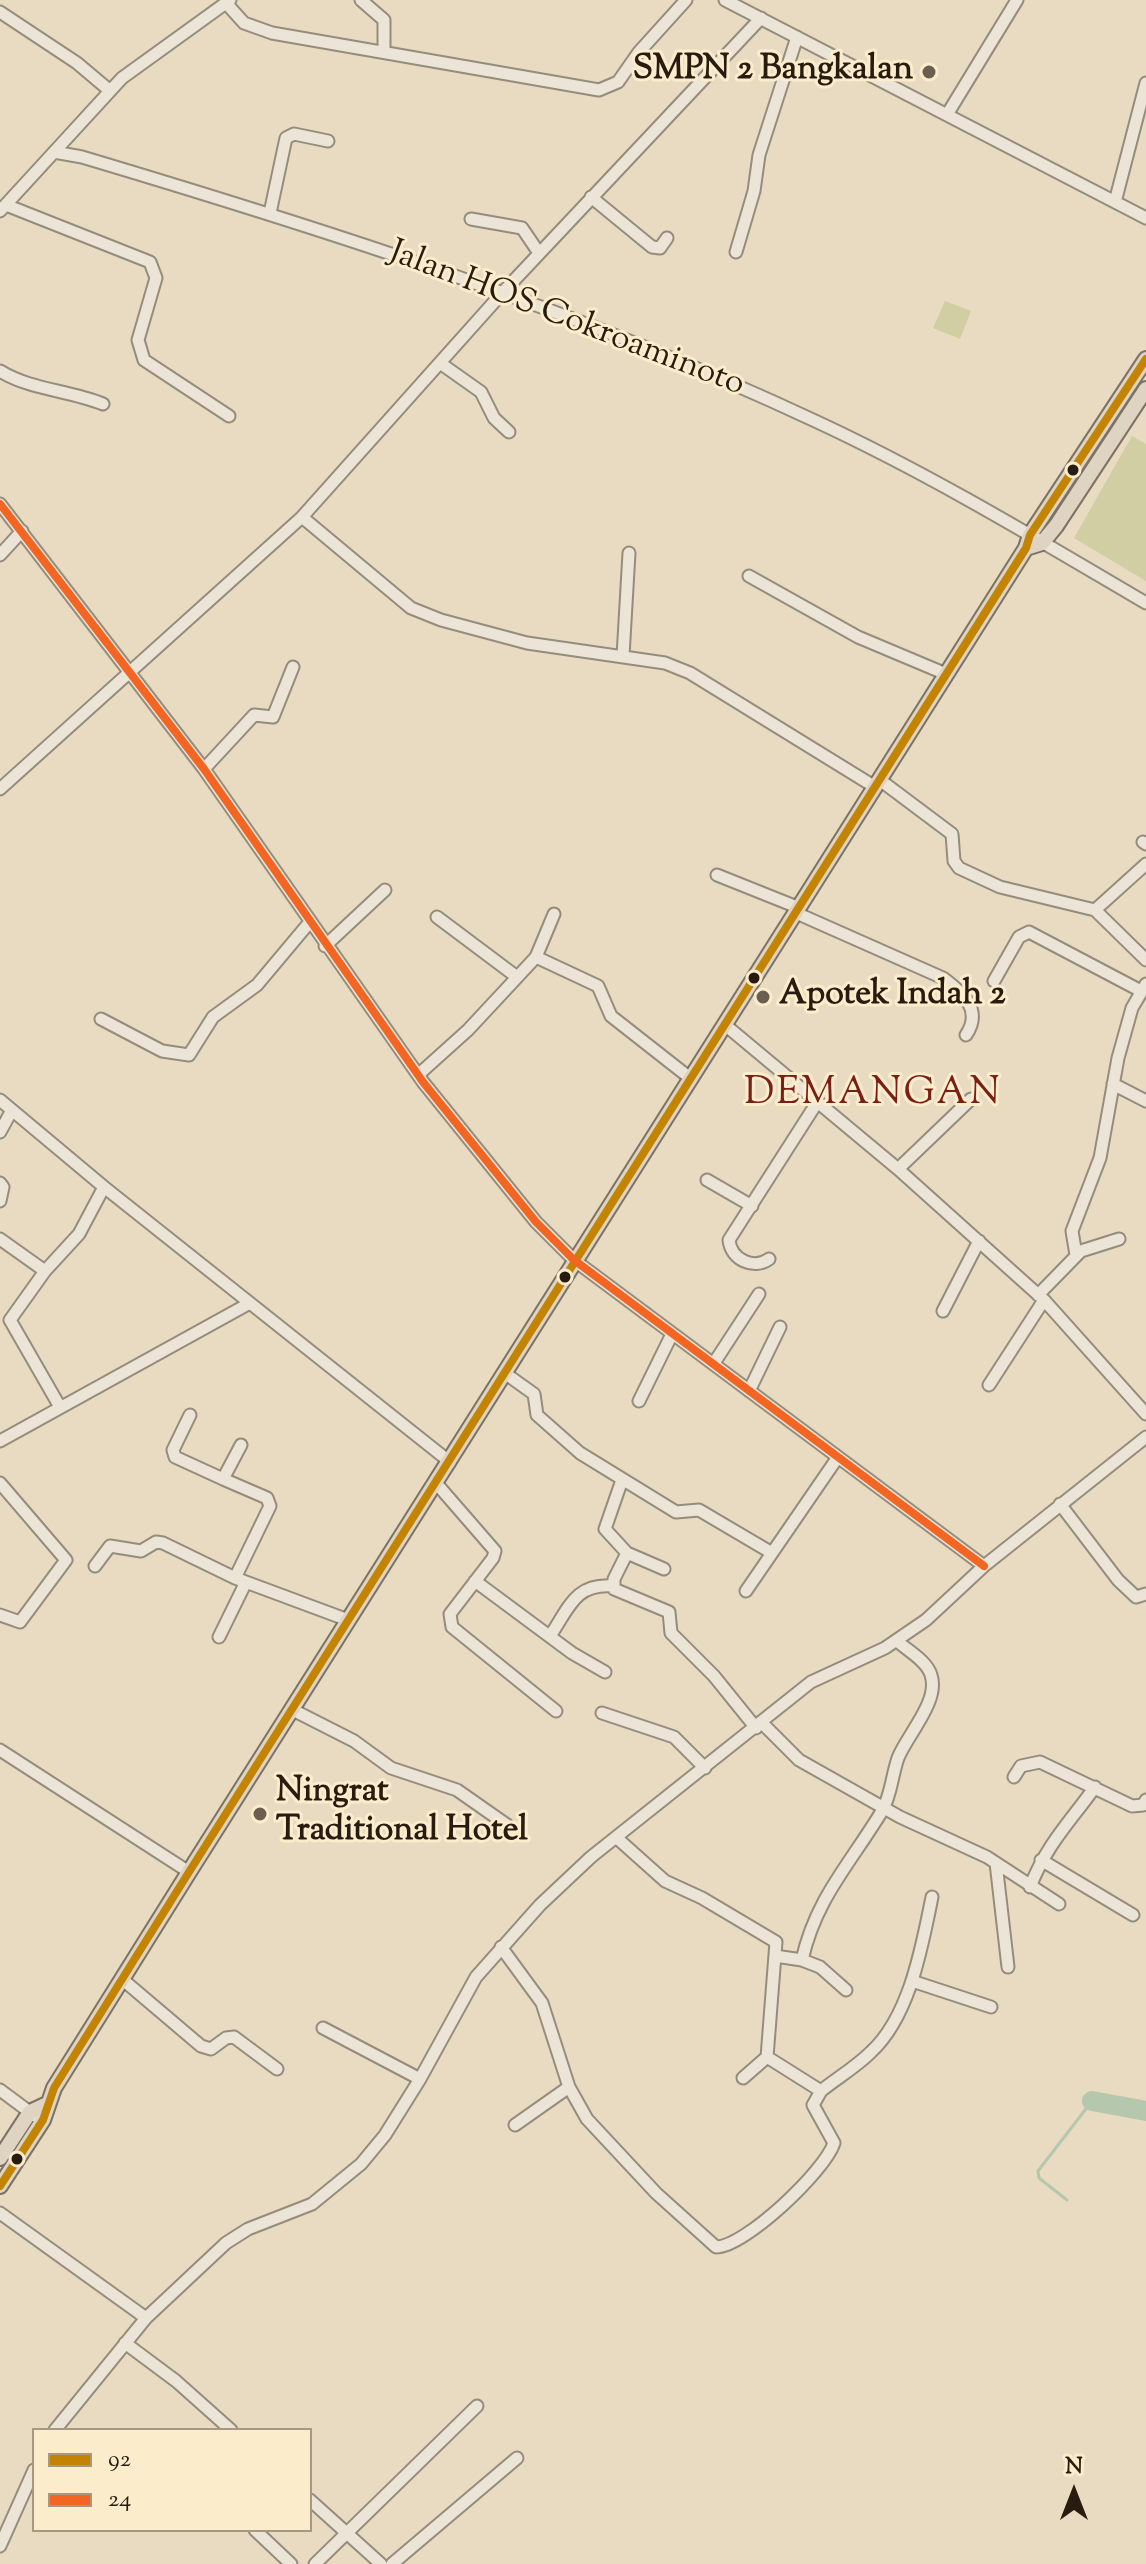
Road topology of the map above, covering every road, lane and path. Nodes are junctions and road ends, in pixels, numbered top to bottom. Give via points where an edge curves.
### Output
1 (361, 0) edge
2 (686, 0) edge
3 (725, 0) edge
4 (1017, 0) edge
5 (228, 2) edge
6 (0, 12) edge
7 (761, 18) junction
8 (797, 37) junction
9 (384, 52) junction
10 (1146, 83) edge
11 (109, 90) junction
12 (948, 113) junction
13 (70, 135) junction
14 (328, 141) dead end
15 (54, 152) junction
16 (82, 157) junction
17 (591, 197) junction
18 (1115, 202) junction
19 (3, 208) edge
20 (270, 213) junction
21 (1146, 218) edge
22 (471, 219) dead end
23 (667, 238) dead end
24 (736, 252) dead end
25 (539, 253) junction
26 (504, 291) junction
27 (1146, 359) edge
28 (440, 363) junction
29 (0, 371) edge
30 (1146, 389) edge
31 (1119, 401) junction
32 (103, 404) dead end
33 (1132, 409) junction
34 (229, 416) dead end
35 (509, 432) dead end
36 (0, 504) edge
37 (302, 517) junction
38 (22, 531) junction
39 (1033, 542) junction
40 (629, 553) dead end
41 (0, 555) edge
42 (749, 576) dead end
43 (1146, 603) edge
44 (623, 656) junction
45 (293, 667) dead end
46 (128, 672) junction
47 (946, 674) junction
48 (204, 769) junction
49 (878, 784) junction
50 (0, 789) edge
51 (1146, 864) edge
52 (717, 875) dead end
53 (385, 890) dead end
54 (796, 909) junction
55 (1095, 910) junction
56 (554, 914) dead end
57 (437, 917) dead end
58 (309, 923) junction
59 (325, 946) junction
60 (536, 957) junction
61 (1146, 960) edge
62 (517, 977) junction
63 (994, 981) dead end
64 (1143, 987) edge
65 (101, 1019) dead end
66 (724, 1024) junction
67 (966, 1035) dead end
68 (418, 1075) junction
69 (690, 1078) junction
70 (1113, 1084) junction
71 (971, 1099) dead end
72 (0, 1100) edge
73 (818, 1101) junction
74 (1146, 1101) edge
75 (12, 1110) junction
76 (0, 1132) edge
77 (898, 1169) junction
78 (707, 1180) dead end
79 (0, 1183) edge
80 (104, 1187) junction
81 (0, 1201) edge
82 (752, 1206) junction
83 (0, 1239) edge
84 (1119, 1239) dead end
85 (979, 1241) junction
86 (1076, 1255) junction
87 (769, 1259) dead end
88 (574, 1260) junction
89 (45, 1271) junction
90 (759, 1294) dead end
91 (1041, 1298) junction
92 (250, 1303) junction
93 (0, 1311) edge
94 (943, 1311) dead end
95 (10, 1320) junction
96 (780, 1327) dead end
97 (672, 1334) junction
98 (714, 1363) junction
99 (506, 1374) junction
100 (989, 1385) dead end
101 (749, 1391) junction
102 (639, 1401) dead end
103 (60, 1407) junction
104 (1146, 1414) edge
105 (190, 1415) dead end
106 (1146, 1437) edge
107 (0, 1441) edge
108 (241, 1445) dead end
109 (838, 1457) junction
110 (450, 1462) junction
111 (223, 1479) junction
112 (622, 1480) junction
113 (0, 1483) edge
114 (436, 1483) junction
115 (1060, 1504) junction
116 (627, 1553) junction
117 (772, 1553) junction
118 (95, 1566) dead end
119 (984, 1566) junction
120 (664, 1569) dead end
121 (240, 1580) junction
122 (475, 1581) junction
123 (613, 1586) junction
124 (746, 1591) dead end
125 (1146, 1596) edge
126 (0, 1615) edge
127 (348, 1620) junction
128 (550, 1636) junction
129 (219, 1637) dead end
130 (897, 1641) junction
131 (605, 1672) dead end
132 (291, 1709) junction
133 (556, 1711) dead end
134 (602, 1713) dead end
135 (759, 1725) junction
136 (0, 1750) edge
137 (705, 1768) junction
138 (1014, 1777) dead end
139 (1095, 1787) junction
140 (1145, 1804) edge
141 (884, 1808) junction
142 (507, 1825) dead end
143 (618, 1839) junction
144 (1041, 1860) junction
145 (996, 1863) junction
146 (189, 1872) junction
147 (1030, 1887) junction
148 (932, 1897) dead end
149 (1059, 1904) dead end
150 (1133, 1915) dead end
151 (501, 1947) junction
152 (775, 1956) junction
153 (802, 1960) junction
154 (1008, 1967) dead end
155 (122, 1979) junction
156 (912, 1981) junction
157 (846, 1990) dead end
158 (991, 2007) dead end
159 (323, 2028) dead end
160 (767, 2057) junction
161 (277, 2069) dead end
162 (743, 2078) dead end
163 (420, 2079) junction
164 (569, 2087) junction
165 (0, 2090) edge
166 (821, 2091) junction
167 (39, 2112) junction
168 (515, 2125) dead end
169 (0, 2158) edge
170 (0, 2186) edge
171 (0, 2213) edge
172 (146, 2318) junction
173 (125, 2343) junction
174 (477, 2406) dead end
175 (57, 2428) edge
176 (228, 2428) edge
177 (517, 2458) dead end
178 (32, 2474) edge
179 (312, 2502) edge
180 (257, 2532) edge
181 (345, 2533) junction
182 (0, 2546) edge
183 (291, 2564) edge
184 (315, 2564) edge
185 (381, 2564) edge
186 (392, 2564) edge

1 - 9 street via 384,20
2 - 9 street via 609,89 569,87
3 - 7 street
4 - 12 street
5 - 9 street via 244,23 272,33
5 - 11 street
6 - 11 street
7 - 8 street
7 - 17 street
8 - 12 street
8 - 24 street via 759,155
10 - 18 street
11 - 13 street
12 - 18 street
13 - 15 street
13 - 16 street
14 - 20 street via 294,134 286,138
15 - 16 street, Jalan HOS Cokroaminoto
15 - 19 street
16 - 20 street, Jalan HOS Cokroaminoto
17 - 23 street via 652,247 660,248
17 - 25 street
18 - 21 street
19 - 34 street via 150,262 156,278 138,340 144,360
20 - 26 street, Jalan HOS Cokroaminoto
22 - 25 street via 522,228
25 - 26 street
26 - 28 street
26 - 39 street, Jalan HOS Cokroaminoto via 814,420
27 - 31 main road
28 - 35 street via 481,392 494,418
28 - 37 street
29 - 32 street via 36,387
30 - 33 main road
31 - 33 main road
31 - 39 main road
33 - 39 main road
36 - 38 street
37 - 44 street via 411,608 488,635
37 - 46 street
38 - 41 street
38 - 46 street
39 - 43 street, Jalan HOS Cokroaminoto
39 - 47 main road
40 - 44 street
42 - 47 street via 858,637
44 - 49 street via 690,673
45 - 48 street via 273,717 254,715
46 - 48 street
46 - 50 street
47 - 49 main road
48 - 58 street
49 - 54 main road
49 - 55 street via 952,834 959,868 1000,887
51 - 55 street
52 - 54 street
53 - 59 street
54 - 66 main road
54 - 67 street via 943,978 972,1006 972,1026
55 - 61 street
56 - 60 street
57 - 62 street
58 - 59 street
58 - 65 street via 257,985 213,1017 189,1055 162,1051
59 - 68 street
60 - 62 street
60 - 69 street via 598,986 611,1016
62 - 68 street
63 - 64 street via 1019,937 1029,932
64 - 70 street via 1132,1008
66 - 69 main road
66 - 73 street
68 - 88 street via 536,1222
69 - 88 main road
70 - 74 street
70 - 86 street via 1100,1158 1072,1231
71 - 77 street
72 - 75 street
73 - 77 street
73 - 82 street
75 - 76 street
75 - 80 street
77 - 85 street
78 - 82 street
79 - 81 street
80 - 89 street via 79,1234
80 - 92 street
82 - 87 street via 729,1245 755,1267
83 - 89 street
84 - 86 street
85 - 91 street
85 - 94 street
86 - 91 street
88 - 97 street
88 - 99 main road
89 - 95 street
90 - 98 street
91 - 100 street
91 - 104 street
92 - 103 street
92 - 110 street
93 - 95 street
95 - 103 street
96 - 101 street
97 - 98 street
97 - 102 street
98 - 101 street
99 - 110 main road
99 - 112 street via 534,1394 534,1411 565,1442
101 - 109 street
103 - 107 street
105 - 111 street via 173,1450 175,1457
106 - 115 street
108 - 111 street
109 - 117 street
109 - 119 street
110 - 114 main road
111 - 121 street via 267,1498 270,1506
112 - 116 street via 605,1529
112 - 117 street via 676,1512 699,1510
113 - 126 street via 66,1560 20,1622
114 - 122 street via 492,1544 493,1558
114 - 127 main road
115 - 119 street
115 - 125 street via 1118,1580 1136,1597
116 - 120 street
116 - 123 street
117 - 124 street
118 - 121 street via 110,1546 141,1551 159,1542
119 - 130 street
121 - 127 street
121 - 129 street
122 - 128 street
122 - 133 street via 450,1614 452,1627
123 - 128 street via 589,1586 580,1592
123 - 135 street via 618,1593 669,1612 671,1633
127 - 132 main road
128 - 131 street
130 - 135 street via 824,1674
130 - 141 street via 927,1667 932,1689 898,1758
132 - 142 street via 354,1741 391,1768 457,1790
132 - 146 main road
134 - 137 street via 674,1737
135 - 137 street
135 - 141 street via 799,1760
136 - 146 street
137 - 143 street
138 - 139 street via 1021,1766 1040,1762
139 - 140 street via 1120,1801
139 - 144 street
141 - 145 street
141 - 153 street via 824,1896
143 - 151 street via 563,1881
143 - 152 street via 665,1881 774,1938
144 - 147 street
144 - 150 street
145 - 147 street
145 - 154 street
146 - 155 main road
147 - 149 street
148 - 156 street
151 - 163 street via 459,2004
151 - 164 street via 542,2003
152 - 153 street
152 - 160 street
153 - 157 street via 820,1967
155 - 161 street via 201,2046 211,2049 234,2037
155 - 167 main road
156 - 158 street
156 - 166 street via 872,2051
159 - 163 street
160 - 162 street
160 - 166 street
163 - 172 street via 385,2135 332,2191 226,2243
164 - 166 street via 618,2156 719,2248 755,2230 832,2149 833,2137 813,2105
164 - 168 street
165 - 167 street
167 - 169 main road
167 - 170 main road
171 - 172 street
172 - 173 street
173 - 175 street
173 - 176 street
174 - 181 street
177 - 186 street
178 - 182 street
179 - 181 street
180 - 183 street
181 - 184 street
181 - 185 street

